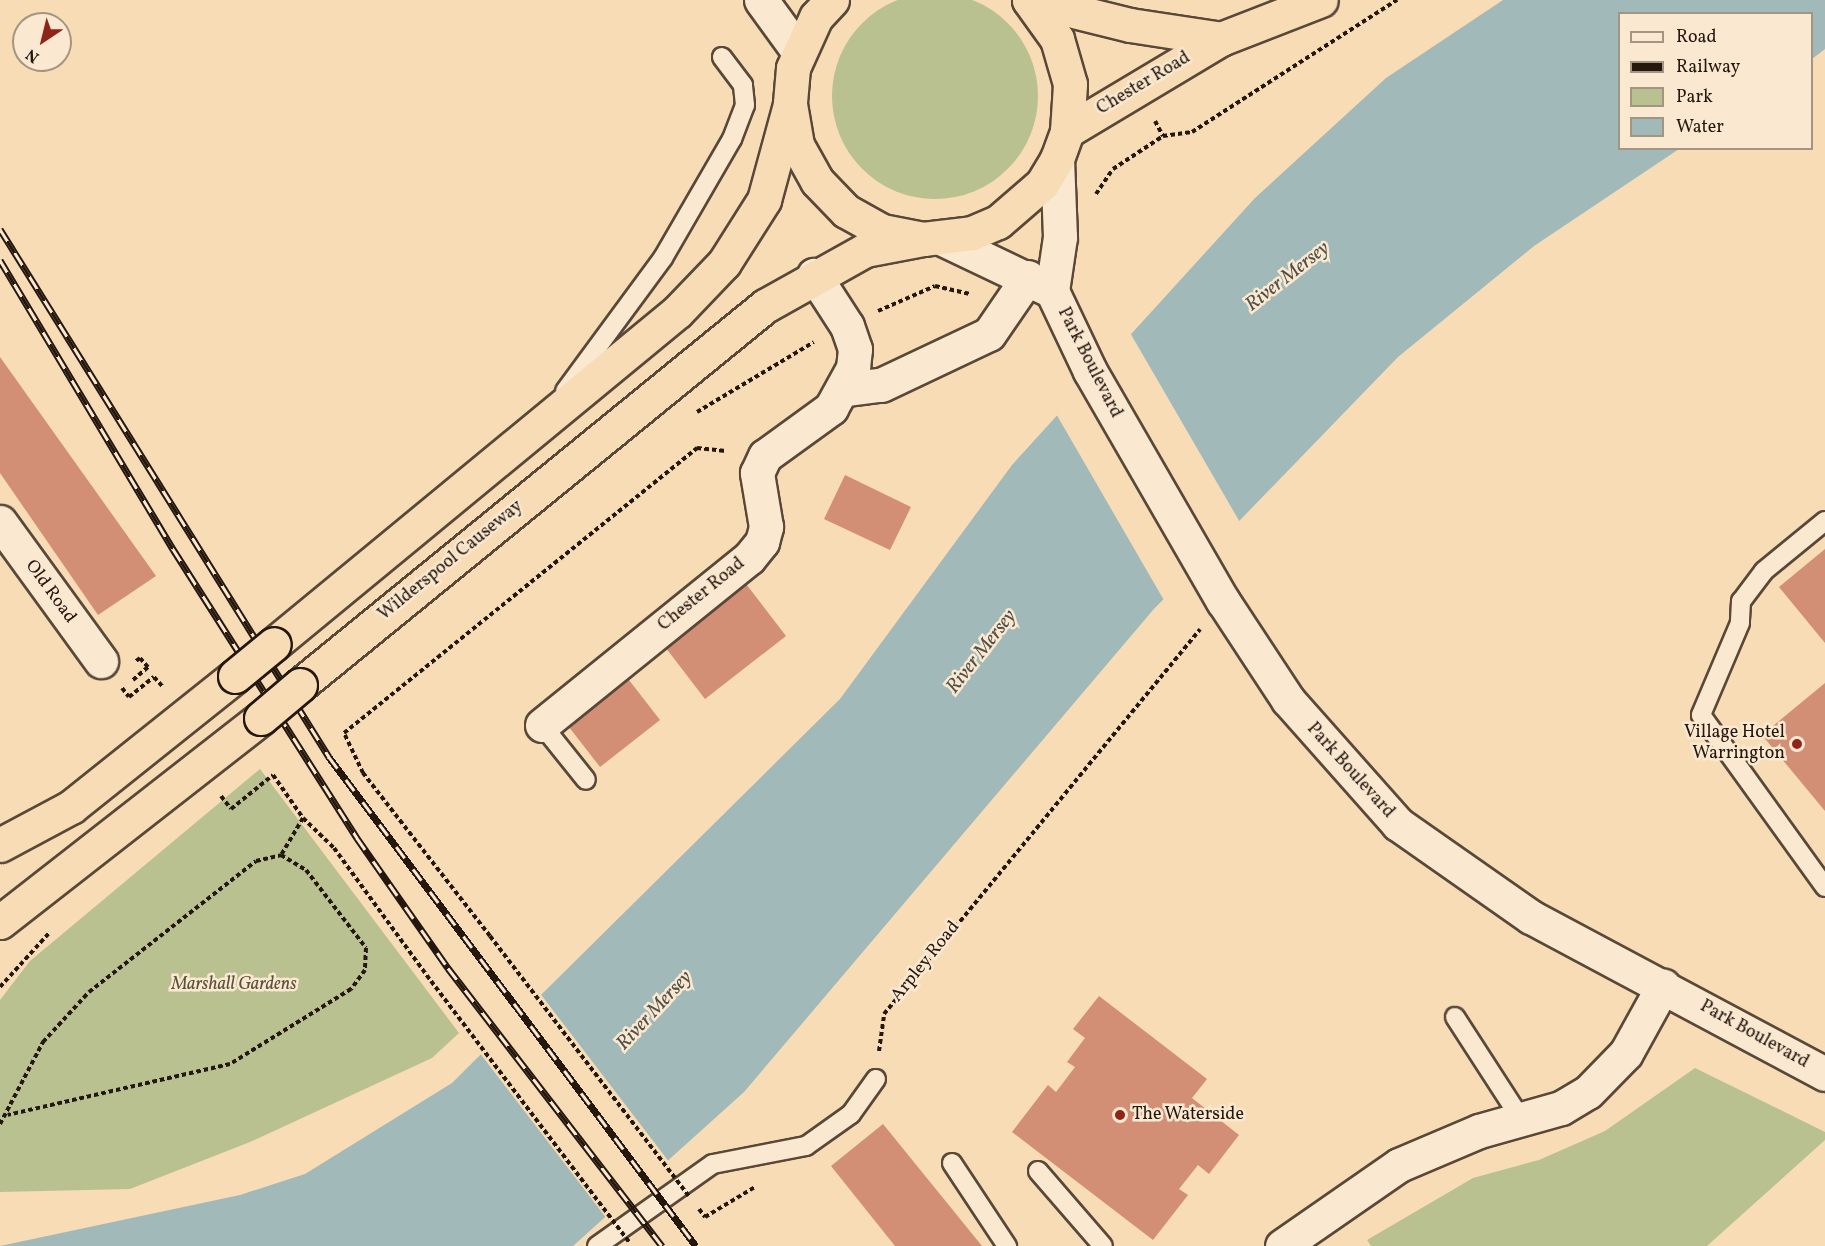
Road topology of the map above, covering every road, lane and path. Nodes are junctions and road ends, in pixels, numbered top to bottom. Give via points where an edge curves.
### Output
1 (761, 0) edge
2 (832, 0) edge
3 (1029, 0) edge
4 (1321, 0) edge
5 (1397, 0) edge
6 (1221, 39) junction
7 (798, 51) junction
8 (722, 57) dead end
9 (789, 104) junction
10 (1062, 145) junction
11 (1095, 200) dead end
12 (933, 239) junction
13 (814, 275) junction
14 (1040, 284) junction
15 (970, 296) dead end
16 (873, 313) dead end
17 (824, 337) dead end
18 (781, 358) dead end
19 (846, 389) junction
20 (541, 423) junction
21 (765, 456) junction
22 (1825, 521) edge
23 (0, 522) edge
24 (1223, 601) junction
25 (101, 662) dead end
26 (154, 677) dead end
27 (166, 690) dead end
28 (542, 725) joint
29 (586, 780) dead end
30 (221, 796) dead end
31 (303, 818) junction
32 (0, 845) edge
33 (281, 855) junction
34 (1825, 887) edge
35 (0, 922) edge
36 (1664, 986) junction
37 (1455, 1017) dead end
38 (1825, 1074) edge
39 (876, 1078) joint
40 (8, 1115) junction
41 (1521, 1119) junction
42 (0, 1124) edge
43 (952, 1163) dead end
44 (1038, 1171) dead end
45 (689, 1196) dead end
46 (629, 1242) dead end
47 (597, 1246) edge
48 (1008, 1246) edge
49 (1103, 1246) edge
50 (1282, 1246) edge

1 - 7 street
2 - 7 highway
3 - 6 highway, Chester Road via 1130,25
3 - 10 highway via 1057,39 1068,76
4 - 6 highway, Chester Road
5 - 11 path via 1192,132 1163,136 1121,163
6 - 10 highway, Chester Road
7 - 9 highway
8 - 20 lane via 736,69 745,105 727,148 663,258
9 - 12 highway via 797,145 822,188 846,211 882,231
9 - 20 highway via 764,200 724,263 677,312
10 - 12 highway, Wilderspool Causeway via 1029,198 998,222
10 - 14 street, Park Boulevard via 1060,237
12 - 13 highway, Wilderspool Causeway via 866,250
12 - 14 street
13 - 19 street via 855,349
13 - 35 highway, Wilderspool Causeway, bridge via 765,306 261,718
14 - 19 street via 989,334 881,385
14 - 24 street, Park Boulevard via 1069,327
15 - 16 path via 935,286
17 - 18 path
19 - 21 street via 831,408
20 - 32 highway, bridge via 71,807
21 - 28 street, Chester Road via 756,490 766,527 749,558
21 - 45 path, bridge via 697,448 344,733 363,772
22 - 34 lane via 1764,571 1742,601 1740,623 1701,715
23 - 25 street, Old Road
24 - 36 street, Park Boulevard via 1288,700 1398,824 1531,917
24 - 39 path, Arpley Road via 884,1014
26 - 27 path
28 - 29 lane, Chester Road
30 - 31 path via 231,809 273,775
31 - 33 path
31 - 46 path, bridge via 334,848
33 - 40 path via 256,861 89,992 43,1042
33 - 40 path via 306,870 366,948 365,970 351,989 230,1064
36 - 38 street, Park Boulevard
36 - 41 street via 1609,1073 1561,1108
37 - 41 lane
39 - 47 lane via 850,1114 806,1146 713,1164
40 - 42 path
41 - 50 street via 1399,1165
43 - 48 lane
44 - 49 lane

